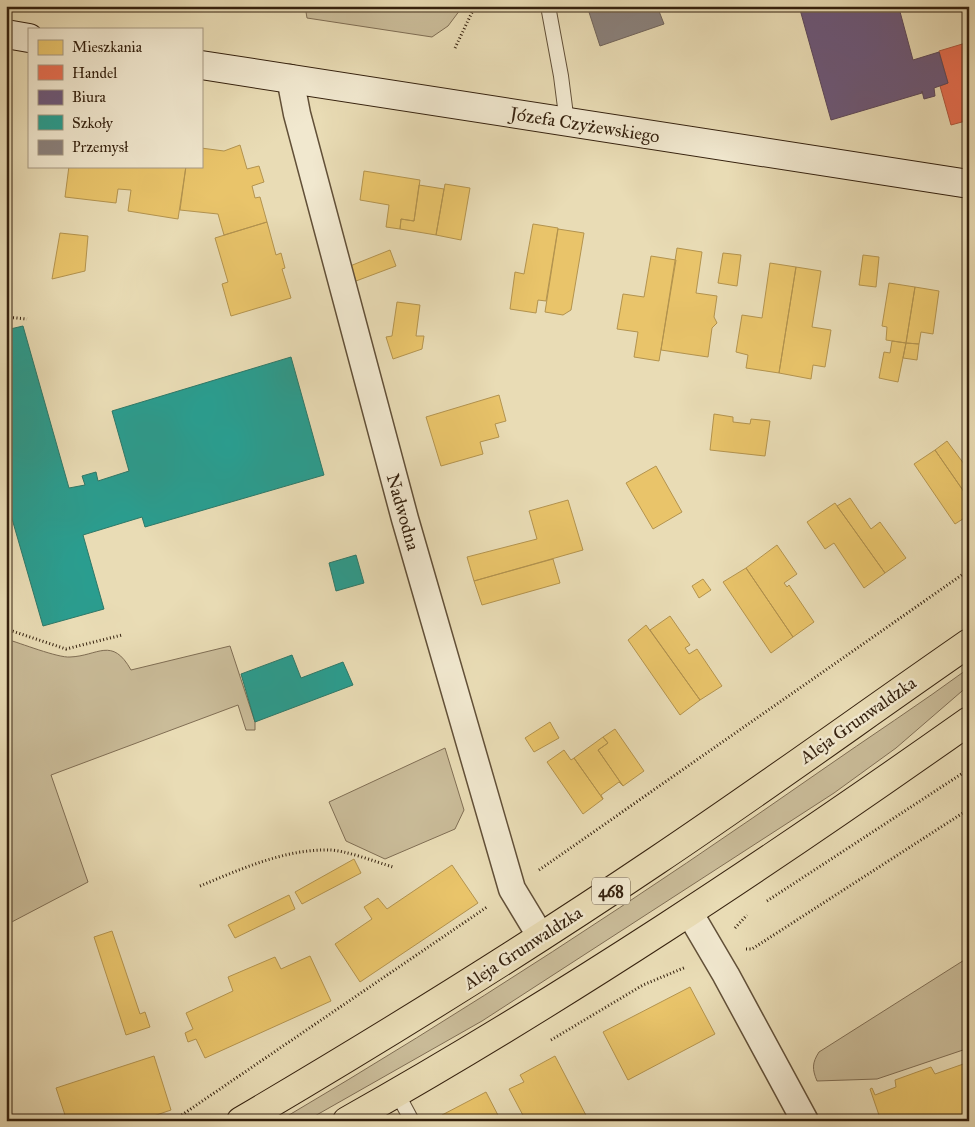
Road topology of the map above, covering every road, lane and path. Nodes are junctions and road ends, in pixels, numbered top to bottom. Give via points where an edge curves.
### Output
1 (475, 6) edge
2 (548, 6) edge
3 (6, 34) edge
4 (28, 38) edge
5 (455, 48) dead end
6 (202, 65) edge
7 (290, 78) junction
8 (566, 123) junction
9 (969, 184) edge
10 (6, 317) edge
11 (27, 319) dead end
12 (969, 570) edge
13 (6, 629) edge
14 (122, 635) dead end
15 (969, 643) edge
16 (969, 721) edge
17 (969, 769) edge
18 (969, 809) edge
19 (393, 867) dead end
20 (200, 886) dead end
21 (512, 889) junction
22 (762, 905) dead end
23 (754, 910) dead end
24 (689, 912) junction
25 (541, 937) junction
26 (714, 954) junction
27 (546, 1043) dead end
28 (397, 1093) junction
29 (173, 1121) edge
30 (241, 1121) edge
31 (347, 1121) edge
32 (412, 1121) edge
33 (805, 1121) edge

1 - 5 path
2 - 8 lane
3 - 4 street
6 - 7 street, Józefa Czyżewskiego
7 - 8 street, Józefa Czyżewskiego
7 - 21 street, Nadwodna via 399,500
8 - 9 street, Józefa Czyżewskiego
10 - 11 path
12 - 21 path
13 - 14 path via 66,649
15 - 25 main road, Aleja Grunwaldzka / 468
16 - 24 main road
17 - 22 path
18 - 26 path via 752,949
19 - 20 path via 331,850 301,852
21 - 25 street, Nadwodna
21 - 29 path
23 - 26 path
24 - 26 street
24 - 28 main road
25 - 30 main road, Aleja Grunwaldzka / 468 via 373,1043
26 - 27 path via 643,985
26 - 33 street
28 - 31 main road
28 - 32 lane

